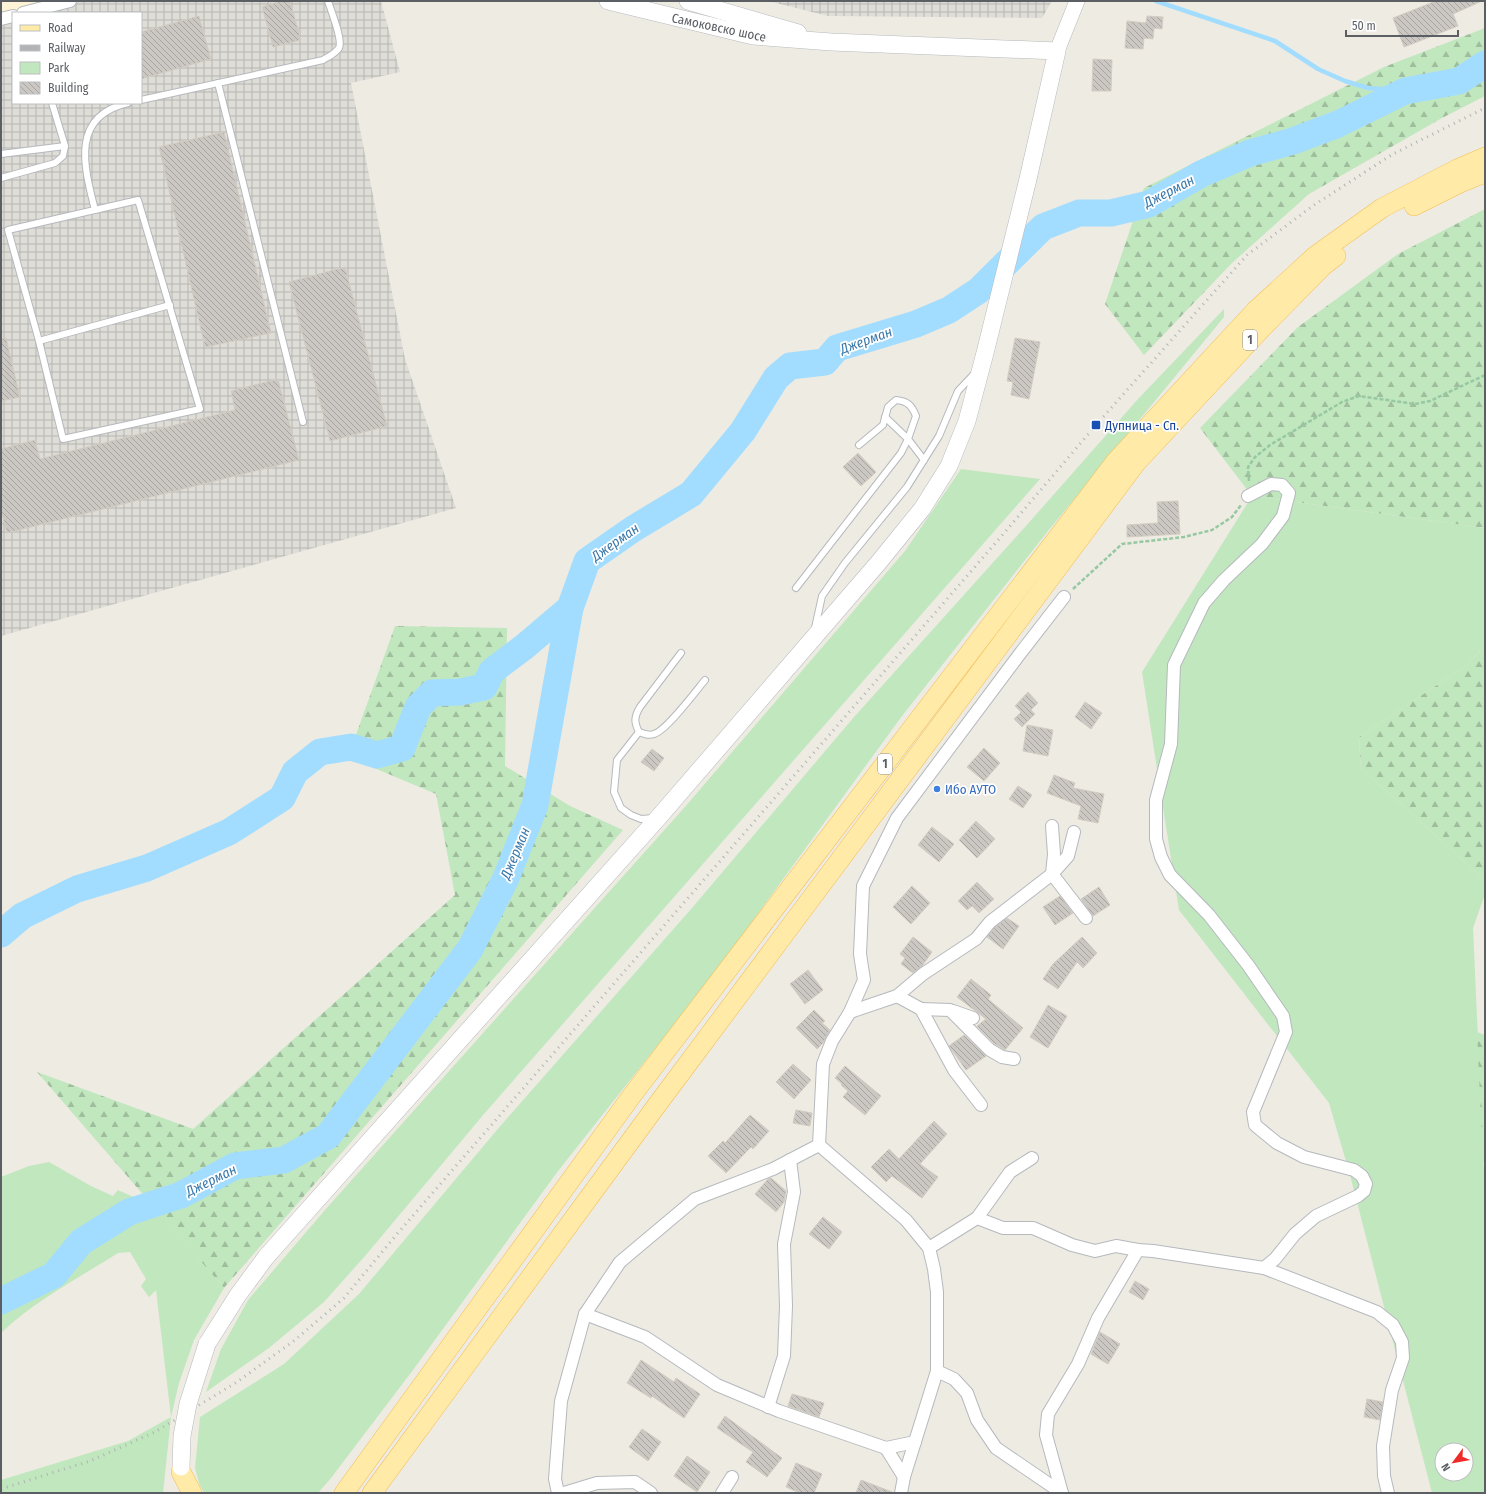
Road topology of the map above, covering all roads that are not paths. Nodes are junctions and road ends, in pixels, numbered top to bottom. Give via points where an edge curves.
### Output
1 (70, 1) edge
2 (328, 1) edge
3 (608, 1) edge
4 (1077, 1) edge
5 (694, 2) edge
6 (28, 12) edge
7 (12, 16) edge
8 (1, 19) edge
9 (831, 42) junction
10 (1058, 51) junction
11 (218, 83) junction
12 (142, 100) edge
13 (52, 104) edge
14 (124, 104) edge
15 (65, 146) junction
16 (1, 154) edge
17 (1485, 157) edge
18 (1485, 173) edge
19 (1, 178) edge
20 (95, 210) junction
21 (170, 305) junction
22 (39, 341) junction
23 (984, 359) junction
24 (885, 416) junction
25 (303, 422) dead end
26 (908, 439) junction
27 (859, 446) dead end
28 (924, 460) junction
29 (1248, 496) dead end
30 (796, 588) dead end
31 (1064, 597) dead end
32 (813, 638) junction
33 (681, 653) dead end
34 (705, 680) dead end
35 (639, 732) junction
36 (658, 818) junction
37 (1052, 826) dead end
38 (1074, 832) dead end
39 (1052, 874) junction
40 (1086, 918) dead end
41 (897, 996) junction
42 (920, 1009) junction
43 (950, 1010) junction
44 (850, 1012) junction
45 (973, 1018) dead end
46 (1014, 1059) dead end
47 (981, 1105) dead end
48 (819, 1145) junction
49 (1032, 1158) dead end
50 (790, 1160) junction
51 (977, 1218) junction
52 (929, 1248) junction
53 (1138, 1250) junction
54 (1264, 1268) junction
55 (585, 1314) junction
56 (937, 1371) junction
57 (768, 1406) junction
58 (915, 1442) junction
59 (886, 1448) junction
60 (369, 1457) junction
61 (181, 1469) junction
62 (732, 1477) dead end
63 (904, 1477) junction
64 (176, 1493) edge
65 (182, 1493) edge
66 (192, 1493) edge
67 (337, 1493) edge
68 (344, 1493) edge
69 (372, 1493) edge
70 (558, 1493) edge
71 (564, 1493) edge
72 (651, 1493) edge
73 (722, 1493) edge
74 (901, 1493) edge
75 (1062, 1493) edge
76 (1388, 1493) edge

1 - 6 street
2 - 11 lane via 340,41 339,48 332,54 323,60
3 - 9 main road, Самоковско шосе via 753,36
4 - 10 street
5 - 9 main road, Самоковско шосе
7 - 8 street
9 - 10 main road, Самоковско шосе
10 - 23 main road
11 - 12 lane
11 - 25 lane
13 - 15 lane
14 - 20 lane via 105,112 90,128 86,140 86,174
15 - 16 lane
15 - 19 lane via 63,156 55,164
17 - 60 main road, 1 via 1382,208 1314,256 1256,310 1116,461 633,1094
18 - 69 main road, 1 via 1388,219 1323,266 1136,463 654,1109
20 - 21 lane via 138,200
20 - 22 lane via 8,230
21 - 22 lane
21 - 22 lane via 200,409 63,439
23 - 28 lane via 958,391 939,436
23 - 32 main road via 967,421 949,466 922,509
24 - 26 lane
24 - 26 lane via 888,407 896,400 905,401 912,407 916,416
24 - 27 lane via 883,424
26 - 28 lane
26 - 30 lane via 901,453
28 - 32 lane via 907,487 845,563 822,596
29 - 54 street via 1270,484 1282,485 1289,493 1283,516 1262,544 1204,603 1174,665 1171,744 1156,800 1156,839 1170,875 1209,915 1283,1016 1286,1032 1252,1112 1255,1125 1277,1143 1304,1157 1354,1170 1362,1176 1366,1184 1358,1196 1316,1216 1295,1234 1275,1259
31 - 44 street via 897,818 863,886 860,954 864,980
32 - 36 main road
33 - 35 lane via 635,715
34 - 35 lane via 664,727 655,734 646,735
35 - 36 lane via 617,760 614,792 621,808 631,815 641,819
36 - 61 main road, bridge via 266,1258 238,1295 207,1344 188,1404 182,1436
37 - 39 street
38 - 39 street via 1068,856
39 - 40 street
39 - 41 street via 990,922 976,939 922,974
41 - 42 street
41 - 44 street
42 - 43 street
42 - 47 street via 954,1070
43 - 45 street
43 - 46 street via 990,1050 1002,1058
44 - 48 street via 832,1041 823,1064
48 - 50 street
48 - 52 street via 906,1220
49 - 51 street via 1010,1172
50 - 55 street via 695,1199 620,1262
50 - 57 street via 794,1192 784,1244 784,1356
51 - 52 street
51 - 53 street via 1004,1228 1033,1228 1072,1246 1096,1251 1116,1246
52 - 56 street via 937,1292
53 - 54 street via 1153,1250
53 - 75 street via 1098,1318 1078,1364 1048,1414 1046,1434
54 - 76 street via 1377,1312 1393,1325 1402,1342 1403,1358 1392,1390 1383,1446 1384,1476
55 - 57 street via 645,1337 717,1385
55 - 70 street via 561,1401 555,1479
56 - 58 street
56 - 75 street via 954,1379 967,1392 978,1420 996,1448
57 - 59 street
58 - 59 street
58 - 63 street
59 - 63 street
60 - 67 main road
60 - 68 main road, 1
61 - 64 main road
61 - 65 main road
61 - 66 main road
62 - 73 street
63 - 74 street
71 - 72 street via 597,1483 635,1482

